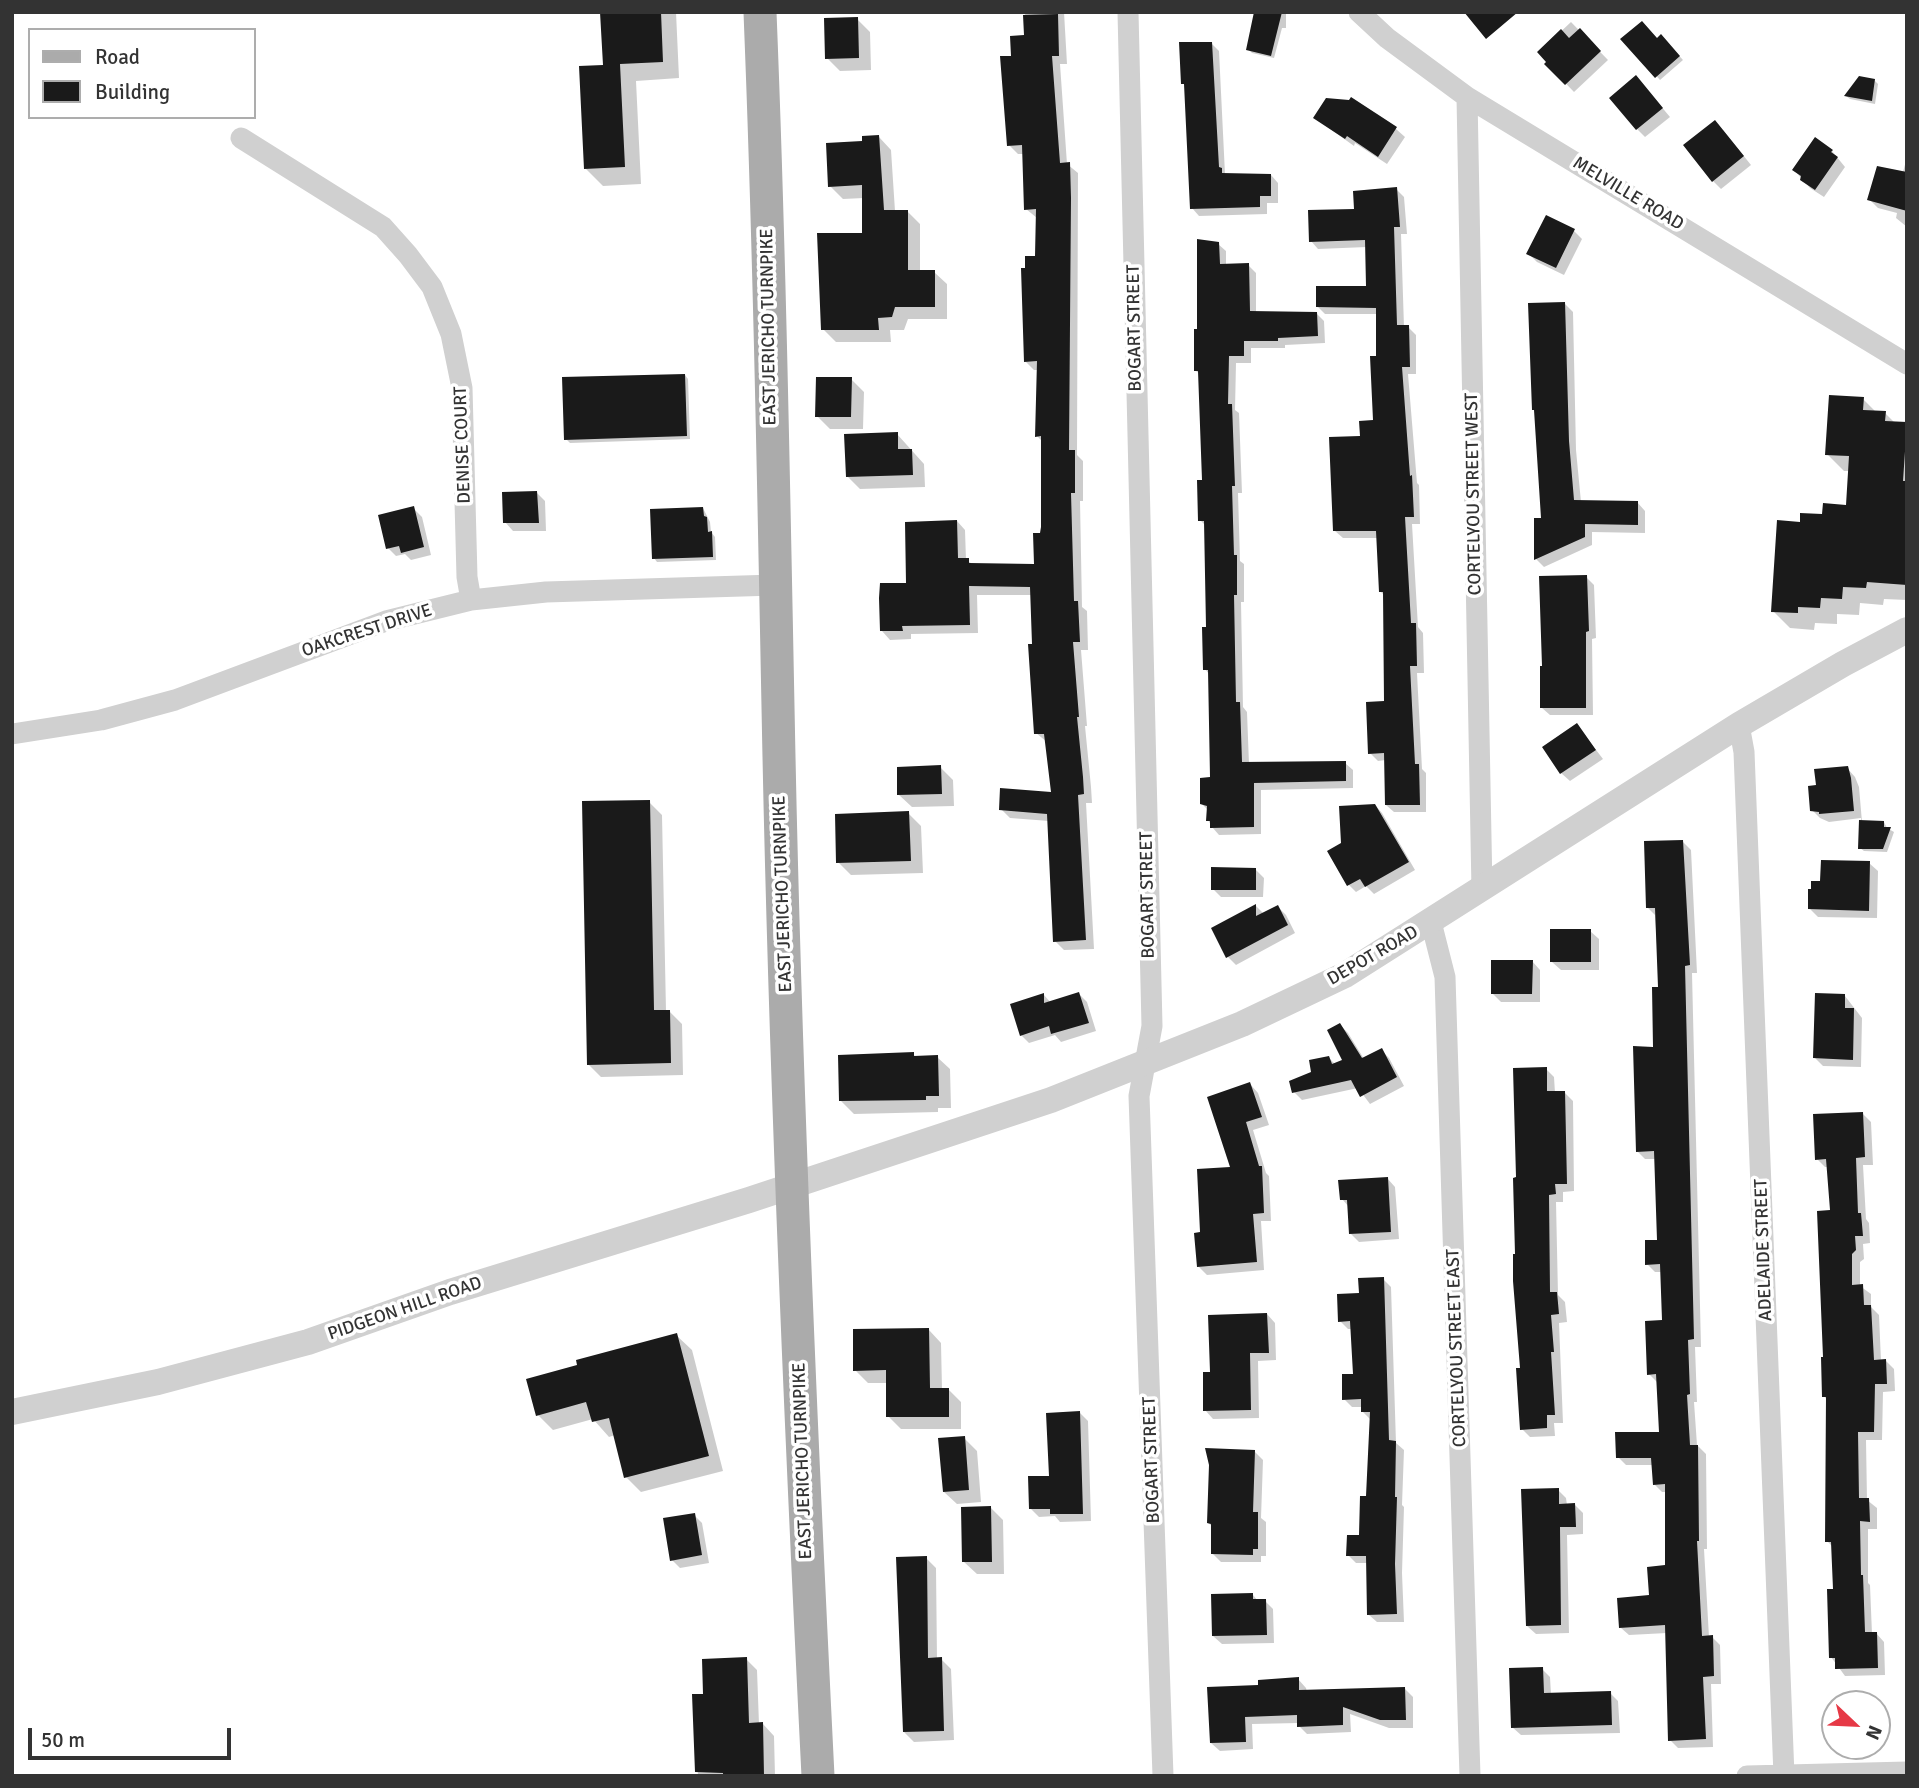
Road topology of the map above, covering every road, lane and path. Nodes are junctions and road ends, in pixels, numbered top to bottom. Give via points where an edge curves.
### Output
1 (760, 12) edge
2 (1128, 12) edge
3 (1359, 12) edge
4 (1467, 97) junction
5 (242, 138) dead end
6 (1907, 364) edge
7 (775, 585) junction
8 (471, 600) junction
9 (1907, 630) edge
10 (1739, 725) junction
11 (12, 734) edge
12 (1482, 890) junction
13 (1431, 922) junction
14 (1145, 1062) junction
15 (793, 1185) junction
16 (12, 1412) edge
17 (1907, 1772) edge
18 (1784, 1775) edge
19 (818, 1776) edge
20 (1163, 1776) edge
21 (1470, 1776) edge
22 (1747, 1776) edge

1 - 7 main road, EAST JERICHO TURNPIKE
2 - 14 street, BOGART STREET via 1152,1026
3 - 4 street, MELVILLE ROAD
4 - 6 street, MELVILLE ROAD
4 - 12 street, CORTELYOU STREET WEST
5 - 8 street, DENISE COURT via 383,227 432,287 451,334 462,388
7 - 8 street, OAKCREST DRIVE via 545,592
7 - 15 main road, EAST JERICHO TURNPIKE
8 - 11 street, OAKCREST DRIVE via 386,621 176,701 101,720
9 - 10 street, DEPOT ROAD
10 - 12 street, DEPOT ROAD
10 - 18 street, ADELAIDE STREET via 1744,752
12 - 13 street, DEPOT ROAD
13 - 14 street, DEPOT ROAD via 1345,975 1242,1024
13 - 21 street, CORTELYOU STREET EAST via 1445,976
14 - 15 street, DEPOT ROAD via 1051,1100
14 - 20 street, BOGART STREET via 1139,1110
15 - 16 street, PIDGEON HILL ROAD via 450,1292 308,1342 158,1382
15 - 19 main road, EAST JERICHO TURNPIKE
17 - 18 street
18 - 22 street

